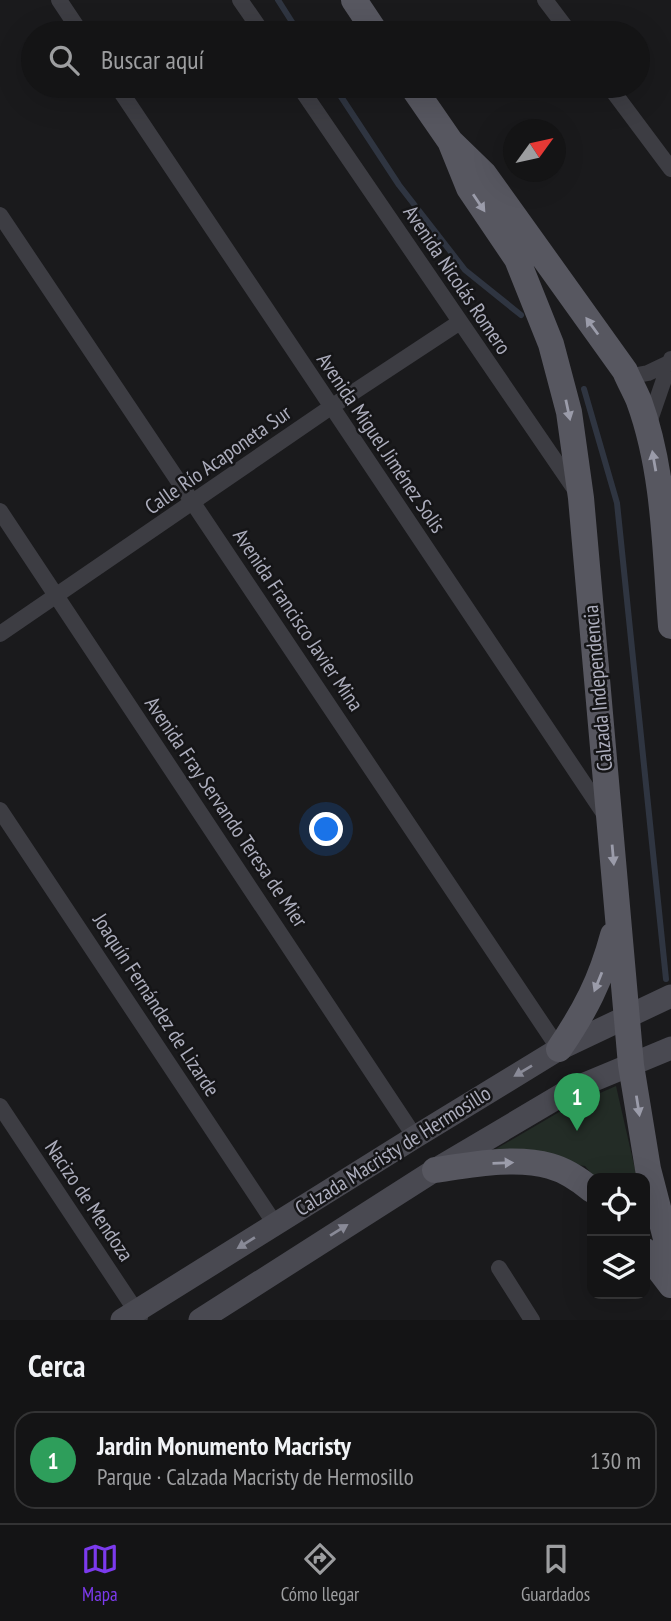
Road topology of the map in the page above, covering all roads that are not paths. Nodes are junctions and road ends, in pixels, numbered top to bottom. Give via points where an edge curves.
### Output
1 (59, 0) edge
2 (240, 0) edge
3 (354, 0) edge
4 (545, 0) edge
5 (73, 21) edge
6 (255, 21) edge
7 (368, 21) edge
8 (561, 21) edge
9 (125, 98) edge
10 (307, 98) edge
11 (420, 98) edge
12 (618, 98) edge
13 (450, 141) junction
14 (671, 169) edge
15 (0, 215) edge
16 (460, 322) junction
17 (670, 361) edge
18 (627, 377) junction
19 (331, 407) junction
20 (647, 429) junction
21 (581, 498) junction
22 (194, 503) junction
23 (0, 511) edge
24 (56, 594) junction
25 (671, 626) edge
26 (0, 634) edge
27 (0, 810) edge
28 (610, 823) junction
29 (618, 917) junction
30 (671, 996) edge
31 (626, 1019) junction
32 (671, 1048) edge
33 (559, 1049) junction
34 (631, 1065) junction
35 (0, 1107) edge
36 (415, 1137) junction
37 (435, 1170) junction
38 (587, 1186) edge
39 (275, 1224) junction
40 (650, 1258) edge
41 (671, 1258) edge
42 (499, 1268) dead end
43 (671, 1285) edge
44 (134, 1317) edge
45 (200, 1320) edge
46 (532, 1320) edge

1 - 5 street
2 - 6 street
3 - 7 main road
4 - 8 street
9 - 19 street, Avenida Miguel Jiménez Solis
10 - 16 street, Avenida Nicolás Romero
11 - 13 main road, Calzada Independencia
12 - 14 street
18 -> 13 main road, Calzada Independencia via 484,174
13 -> 21 main road, Calzada Independencia via 469,188 517,259 551,344 569,411
15 - 22 street, Avenida Francisco Javier Mina
16 - 19 street, Calle Río Acaponeta Sur
16 - 21 street, Avenida Nicolás Romero
17 - 18 street via 648,373
17 - 20 street
18 - 20 main road, Calzada Independencia
19 - 22 street, Calle Río Acaponeta Sur
19 - 28 street, Avenida Miguel Jiménez Solis
25 -> 20 main road, Calzada Independencia via 659,486
21 - 28 main road, Calzada Independencia
22 - 24 street, Calle Río Acaponeta Sur
22 - 33 street, Avenida Francisco Javier Mina
23 - 24 street, Avenida Fray Servando Teresa de Mier
24 - 26 street, Calle Río Acaponeta Sur
24 - 36 street, Avenida Fray Servando Teresa de Mier
27 - 39 street, Joaquín Fernández de Lizarde
28 -> 29 main road, Calzada Independencia
29 - 31 main road, Calzada Independencia
29 -> 33 main road via 595,992
30 - 31 main road, Calzada Macristy de Hermosillo
31 - 33 main road, Calzada Macristy de Hermosillo
31 - 34 main road, Calzada Independencia
32 - 34 main road, Calzada Macristy de Hermosillo
33 -> 36 main road, Calzada Macristy de Hermosillo
34 - 37 main road, Calzada Macristy de Hermosillo via 570,1090
34 -> 41 main road, Calzada Independencia via 648,1169
35 - 44 street, Nacizo de Mendoza
36 - 39 main road, Calzada Macristy de Hermosillo
37 -> 38 main road via 512,1162 550,1166
45 -> 37 main road, Calzada Macristy de Hermosillo
39 -> 44 main road, Calzada Macristy de Hermosillo
40 - 43 main road
42 - 46 street

